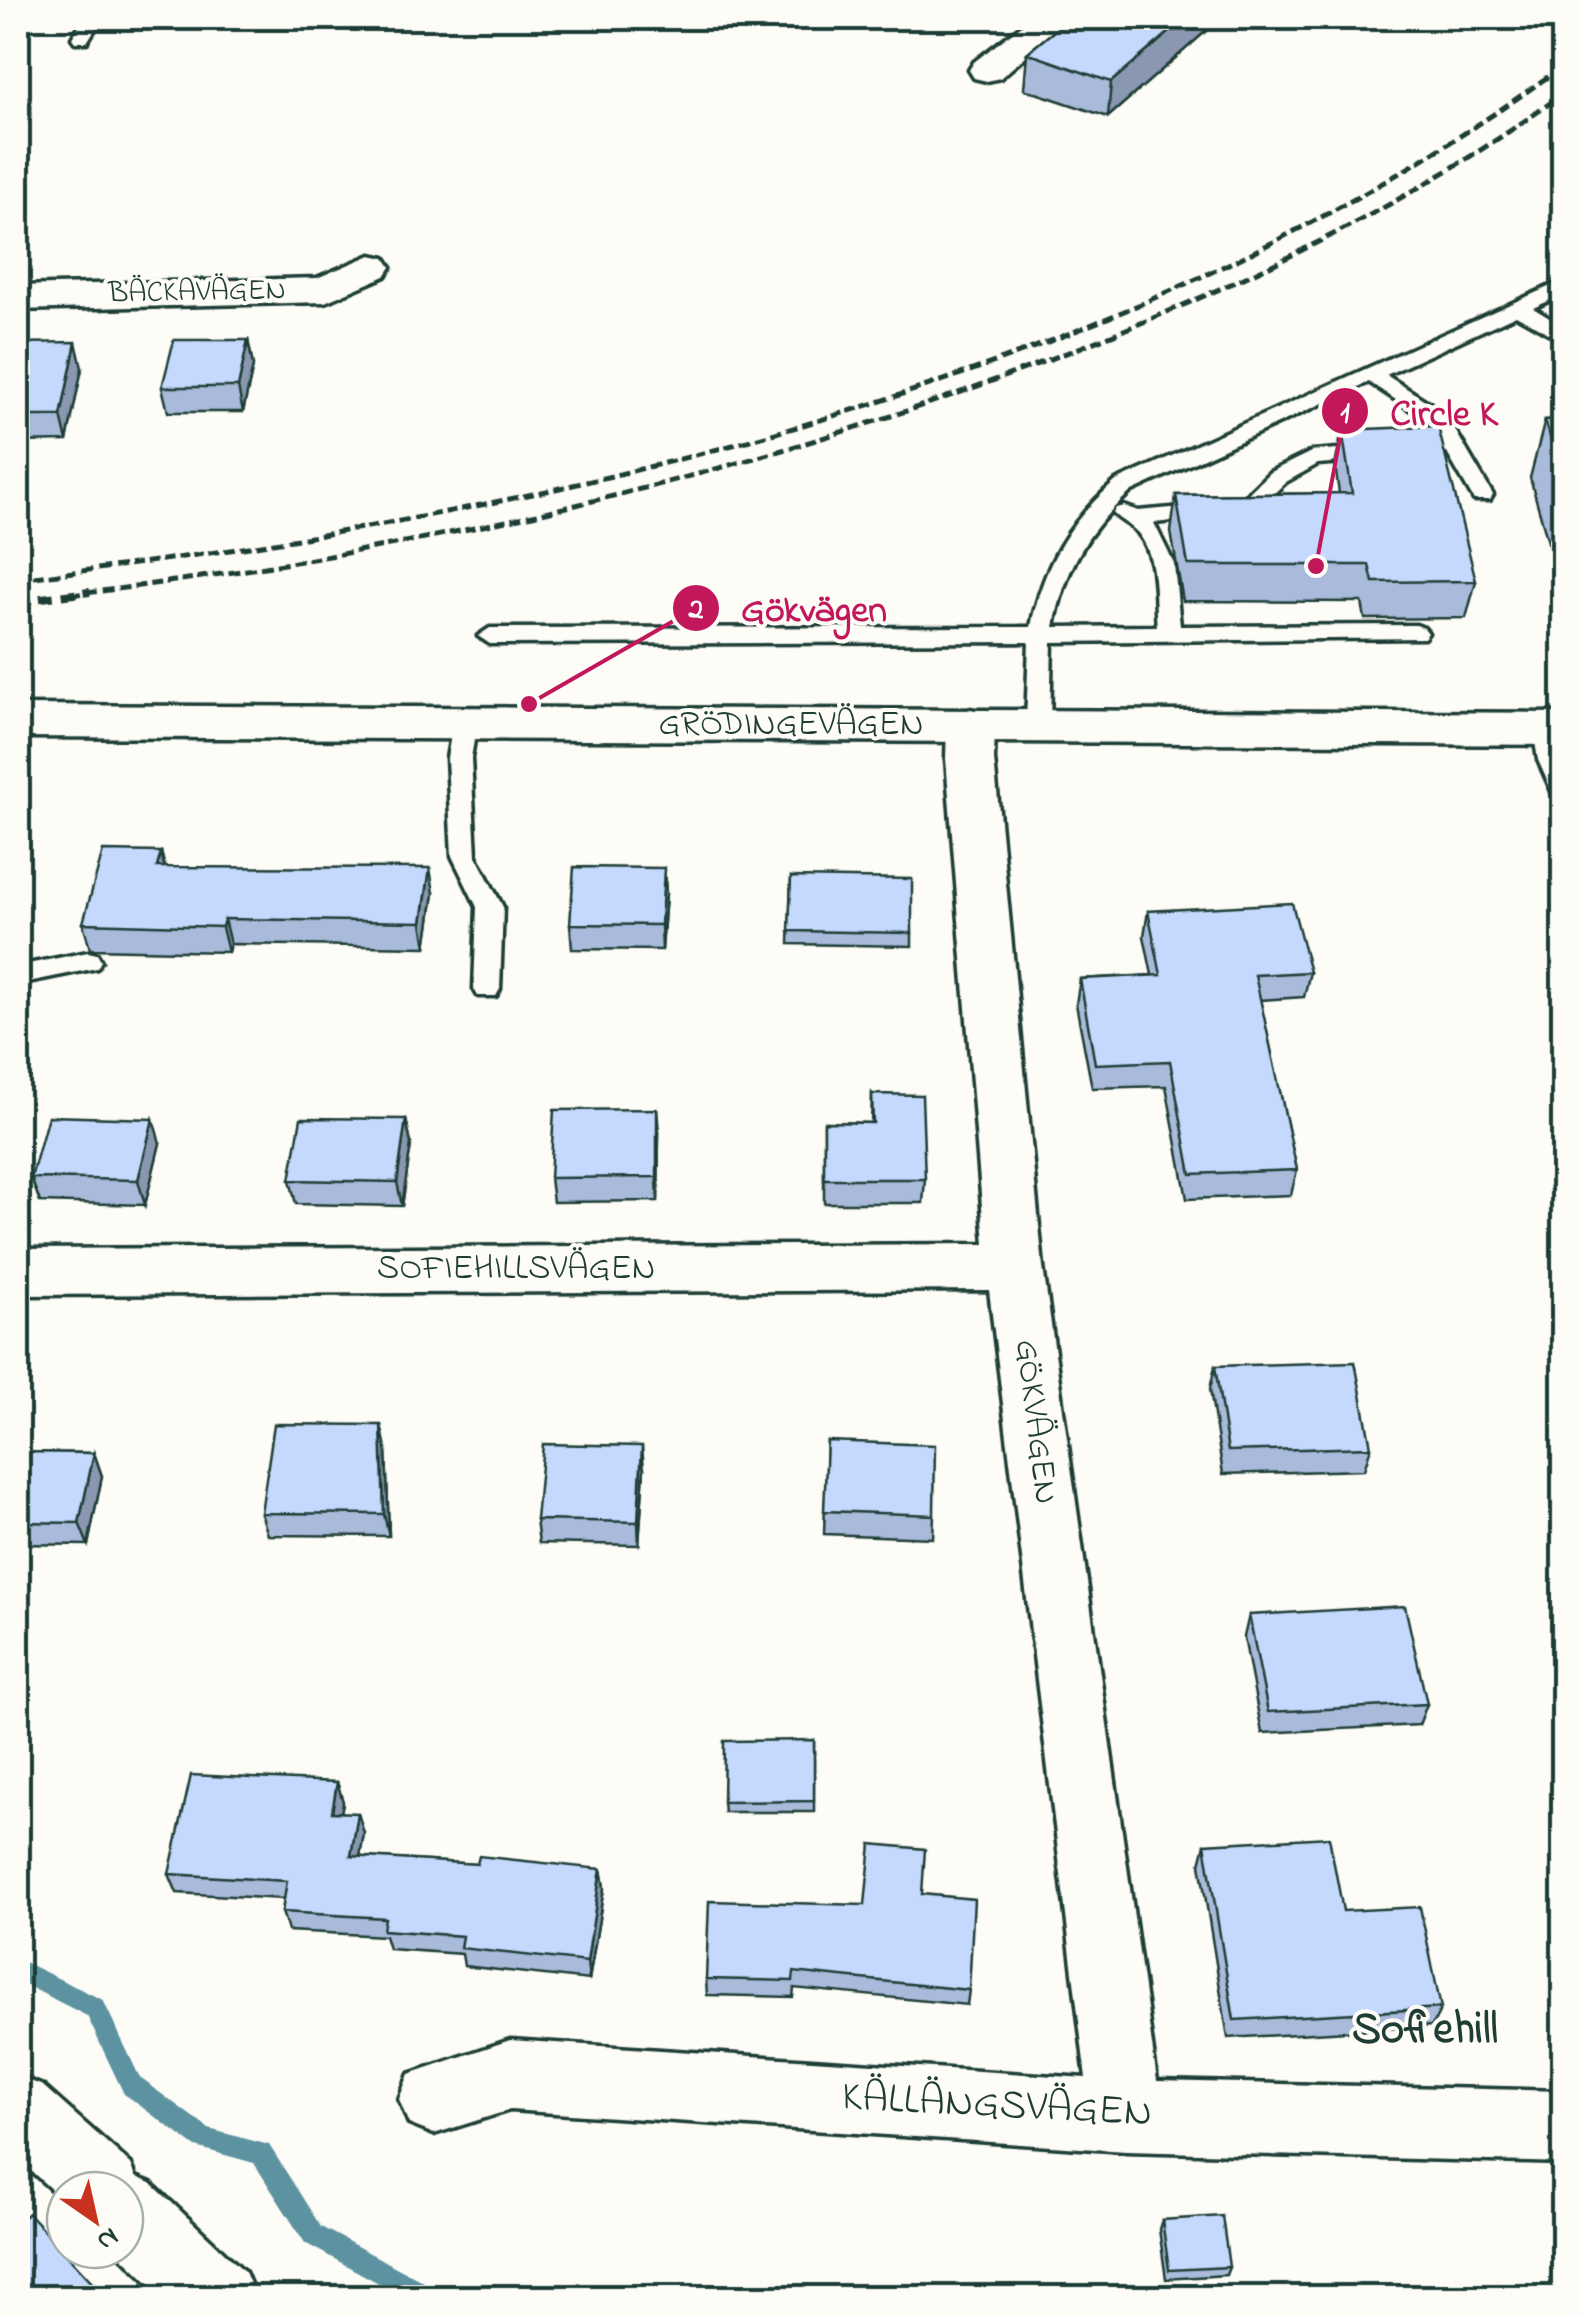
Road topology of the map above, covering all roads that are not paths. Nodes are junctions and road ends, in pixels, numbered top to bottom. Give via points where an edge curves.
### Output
1 (93, 18) edge
2 (1053, 18) edge
3 (80, 38) dead end
4 (988, 70) dead end
5 (371, 267) dead end
6 (1564, 286) edge
7 (18, 298) edge
8 (1520, 309) junction
9 (1564, 336) edge
10 (1369, 373) junction
11 (1455, 446) junction
12 (1482, 495) dead end
13 (1098, 504) junction
14 (1138, 518) junction
15 (1416, 633) dead end
16 (1042, 634) junction
17 (1169, 634) junction
18 (490, 636) dead end
19 (18, 720) edge
20 (465, 723) junction
21 (971, 725) junction
22 (1038, 725) junction
23 (1554, 729) edge
24 (1564, 792) edge
25 (88, 961) dead end
26 (18, 975) edge
27 (487, 989) dead end
28 (1015, 1267) junction
29 (18, 1272) edge
30 (434, 2098) dead end
31 (18, 2110) edge
32 (1126, 2116) junction
33 (1564, 2127) edge
34 (82, 2170) edge
35 (145, 2228) edge
36 (220, 2298) edge

1 - 3 lane
2 - 4 street
5 - 7 street, BÄCKAVÄGEN via 325,290
6 - 8 lane
8 - 9 lane
8 - 10 lane
10 - 11 lane via 1437,418
10 - 13 lane
11 - 12 lane
11 - 14 lane via 1313,458 1278,477 1245,508
13 - 14 lane
13 - 16 lane via 1057,568 1044,601
14 - 17 lane via 1159,543
15 - 17 lane
16 - 17 lane
16 - 18 lane
16 - 22 lane
19 - 20 street, GRÖDINGEVÄGEN
20 - 21 street, GRÖDINGEVÄGEN
20 - 27 lane via 459,758 464,856 490,908
21 - 22 street, GRÖDINGEVÄGEN
21 - 28 street, GÖKVÄGEN
22 - 23 street, GRÖDINGEVÄGEN
23 - 24 lane via 1550,760
25 - 26 lane
28 - 29 street, SOFIEHILLSVÄGEN
28 - 32 street, GÖKVÄGEN
30 - 32 street, KÄLLÄNGSVÄGEN via 510,2075
31 - 34 street
32 - 33 street, KÄLLÄNGSVÄGEN
35 - 36 street

